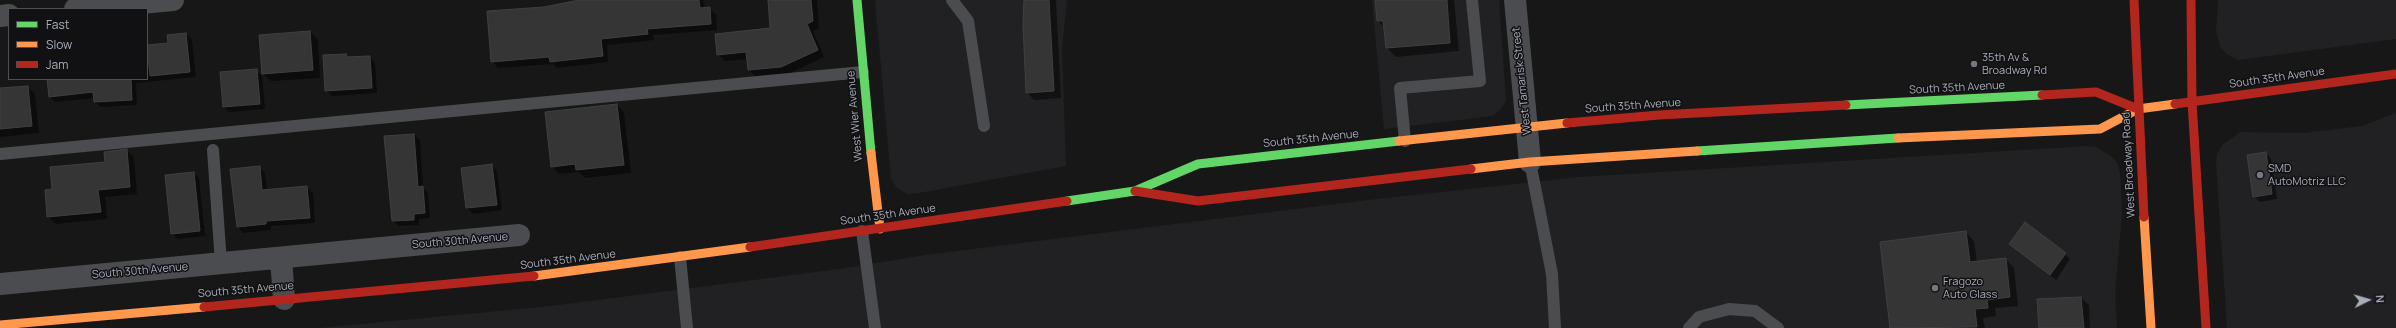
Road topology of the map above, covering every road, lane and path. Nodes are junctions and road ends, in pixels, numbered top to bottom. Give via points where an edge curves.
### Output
1 (173, 0) edge
2 (857, 0) edge
3 (952, 0) edge
4 (1472, 0) edge
5 (1515, 0) edge
6 (2134, 0) edge
7 (2191, 0) edge
8 (86, 8) edge
9 (863, 72) junction
10 (2396, 74) edge
11 (2192, 102) junction
12 (2138, 108) junction
13 (984, 126) dead end
14 (1527, 127) junction
15 (1405, 141) junction
16 (212, 150) dead end
17 (0, 154) edge
18 (1530, 162) junction
19 (1135, 191) junction
20 (880, 229) junction
21 (862, 231) junction
22 (519, 235) dead end
23 (281, 258) junction
24 (680, 258) junction
25 (221, 263) junction
26 (0, 284) edge
27 (284, 299) junction
28 (0, 325) edge
29 (687, 328) edge
30 (875, 328) edge
31 (1555, 328) edge
32 (1689, 328) edge
33 (1778, 328) edge
34 (2151, 328) edge
35 (2206, 328) edge

1 - 8 street
2 - 9 main road, West Wier Avenue
3 - 13 lane via 968,21
4 - 15 lane via 1480,81 1400,88
5 - 14 street, West Tamarisk Street
6 - 12 main road, West Broadway Road
7 - 11 main road
9 - 17 lane
9 - 20 main road, West Wier Avenue
10 - 11 main road, South 35th Avenue
11 - 12 main road, South 35th Avenue
11 - 35 main road
12 - 14 main road, South 35th Avenue via 2096,92 1659,115
12 - 18 main road, South 35th Avenue via 2100,129 1951,135
12 - 34 main road, West Broadway Road
14 - 15 main road, South 35th Avenue
14 - 18 street, West Tamarisk Street
15 - 19 main road, South 35th Avenue via 1198,164
16 - 25 lane
18 - 19 main road, South 35th Avenue via 1198,201
18 - 31 lane via 1552,274
19 - 20 main road, South 35th Avenue
20 - 21 main road, South 35th Avenue
21 - 24 main road, South 35th Avenue
21 - 30 lane
22 - 23 street, South 30th Avenue
23 - 25 street, South 30th Avenue
23 - 27 street
24 - 27 main road, South 35th Avenue via 526,278
24 - 29 lane
25 - 26 street, South 30th Avenue
27 - 28 main road, South 35th Avenue
32 - 33 lane via 1699,317 1729,309 1755,311

